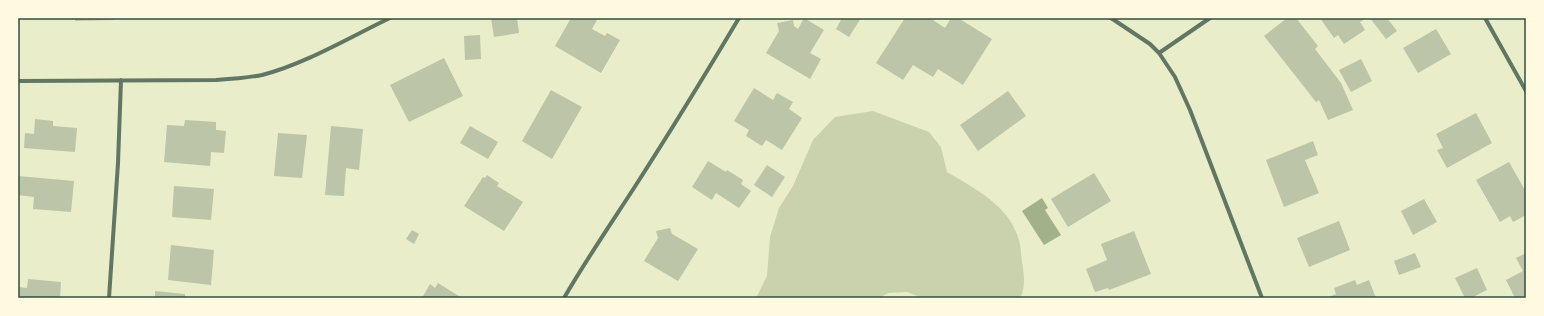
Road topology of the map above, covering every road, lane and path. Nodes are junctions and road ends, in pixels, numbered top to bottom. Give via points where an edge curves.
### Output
1 (390, 18) edge
2 (739, 18) edge
3 (1111, 18) edge
4 (1210, 18) edge
5 (1485, 18) edge
6 (1159, 54) junction
7 (121, 80) junction
8 (18, 81) edge
9 (1526, 91) edge
10 (109, 298) edge
11 (564, 298) edge
12 (1262, 298) edge

1 - 7 street via 310,58 247,78
2 - 11 street
3 - 6 street via 1145,40
4 - 6 street
5 - 9 street
6 - 12 street via 1176,77 1183,93
7 - 8 street
7 - 10 street

